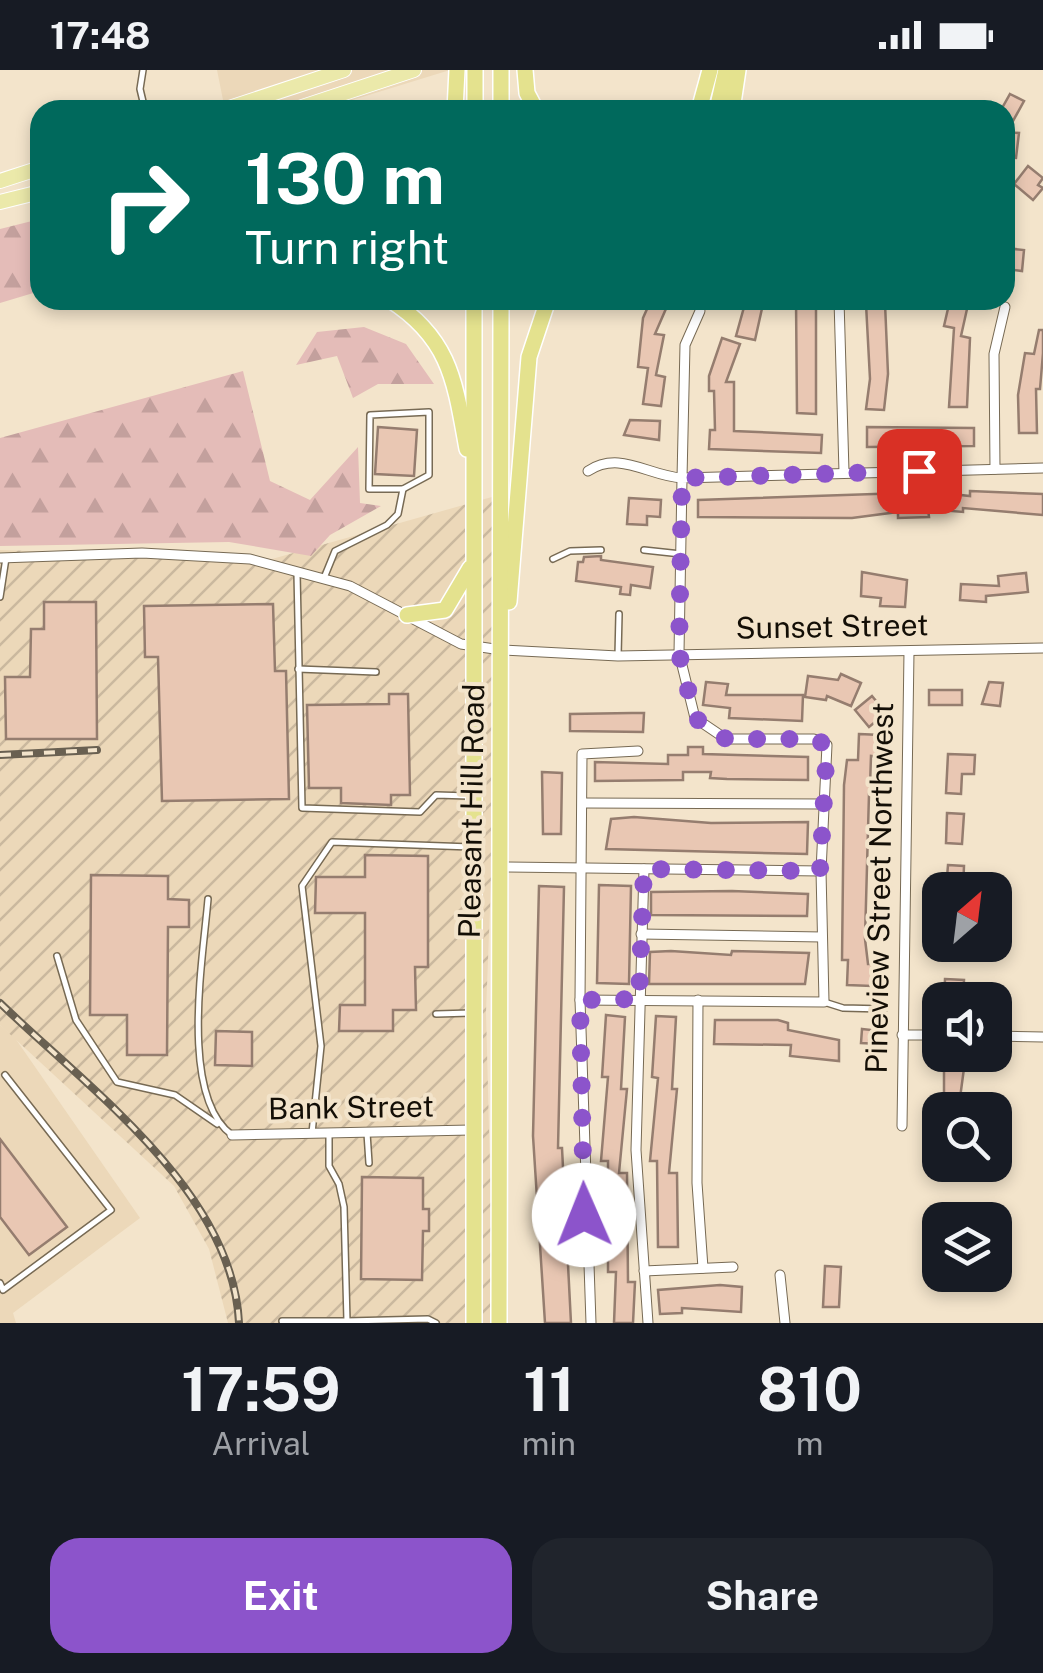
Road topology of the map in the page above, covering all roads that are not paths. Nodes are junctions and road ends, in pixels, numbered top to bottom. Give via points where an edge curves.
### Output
1 (143, 70) edge
2 (344, 70) edge
3 (414, 70) edge
4 (457, 70) edge
5 (475, 70) edge
6 (502, 70) edge
7 (525, 70) edge
8 (710, 70) edge
9 (726, 70) edge
10 (738, 70) edge
11 (142, 100) edge
12 (253, 100) edge
13 (323, 100) edge
14 (455, 100) edge
15 (475, 100) edge
16 (501, 100) edge
17 (531, 100) edge
18 (702, 100) edge
19 (719, 100) edge
20 (734, 100) edge
21 (30, 171) edge
22 (0, 181) edge
23 (30, 194) edge
24 (0, 202) edge
25 (402, 310) edge
26 (474, 310) edge
27 (501, 310) edge
28 (545, 310) edge
29 (700, 310) dead end
30 (839, 310) edge
31 (1005, 310) edge
32 (1043, 468) edge
33 (995, 469) junction
34 (588, 470) dead end
35 (844, 472) junction
36 (682, 478) junction
37 (474, 486) junction
38 (402, 489) junction
39 (601, 550) dead end
40 (644, 550) dead end
41 (681, 554) junction
42 (474, 555) junction
43 (3, 558) edge
44 (553, 559) dead end
45 (297, 570) junction
46 (324, 578) junction
47 (0, 597) edge
48 (619, 614) dead end
49 (407, 615) junction
50 (474, 645) junction
51 (1043, 648) edge
52 (501, 650) junction
53 (909, 652) junction
54 (679, 653) junction
55 (618, 656) junction
56 (298, 668) junction
57 (376, 672) dead end
58 (638, 750) dead end
59 (472, 796) junction
60 (583, 804) junction
61 (824, 804) junction
62 (472, 847) junction
63 (497, 867) junction
64 (580, 868) junction
65 (644, 869) junction
66 (820, 871) junction
67 (208, 899) dead end
68 (641, 934) junction
69 (822, 937) junction
70 (57, 956) dead end
71 (639, 999) junction
72 (580, 1000) junction
73 (698, 1000) junction
74 (824, 1002) junction
75 (884, 1008) dead end
76 (471, 1013) junction
77 (436, 1014) dead end
78 (902, 1034) junction
79 (922, 1035) edge
80 (1012, 1036) edge
81 (1043, 1037) edge
82 (4, 1075) dead end
83 (217, 1124) junction
84 (902, 1126) dead end
85 (471, 1130) junction
86 (368, 1133) junction
87 (330, 1134) junction
88 (232, 1135) joint
89 (312, 1135) junction
90 (369, 1163) dead end
91 (733, 1267) dead end
92 (703, 1268) junction
93 (644, 1272) junction
94 (780, 1274) dead end
95 (1, 1288) edge
96 (347, 1320) junction
97 (282, 1321) edge
98 (368, 1321) edge
99 (436, 1323) edge
100 (474, 1323) edge
101 (498, 1323) edge
102 (591, 1323) edge
103 (648, 1323) edge
104 (785, 1323) edge

1 - 11 lane
2 - 12 main road
3 - 13 main road
4 - 14 highway
5 - 15 highway
6 - 16 highway
7 - 17 highway
8 - 18 highway
9 - 19 highway
10 - 20 highway
21 - 22 main road
23 - 24 main road
25 - 37 highway via 433,336 449,364
26 - 37 highway, Pleasant Hill Road
27 - 52 highway, Pleasant Hill Road
28 - 52 highway via 529,357
29 - 36 street via 684,344
30 - 35 street
31 - 33 street via 994,354
32 - 33 street
33 - 35 street
34 - 36 street via 616,460
35 - 36 street
36 - 41 street
37 - 42 highway, Pleasant Hill Road
38 - 38 lane via 429,475 429,412 370,414 369,489
38 - 46 lane via 398,514 335,551
39 - 44 lane
40 - 41 lane
41 - 54 street
42 - 49 highway via 445,610
42 - 50 highway, Pleasant Hill Road
43 - 45 street, Sunset Street via 142,553 250,558
43 - 47 lane
45 - 46 street, Sunset Street
45 - 56 lane
46 - 49 street, Sunset Street
48 - 55 lane
49 - 50 street, Sunset Street
50 - 52 street, Sunset Street
50 - 59 highway, Pleasant Hill Road
51 - 53 street, Sunset Street
52 - 55 street, Sunset Street
52 - 63 highway, Pleasant Hill Road
53 - 54 street, Sunset Street
53 - 78 street, Pineview Street Northwest
54 - 55 street, Sunset Street
54 - 61 street via 688,701 705,728 726,739 814,739 827,745
56 - 57 lane
56 - 59 lane via 302,808 420,812 436,795
58 - 60 street via 582,754
59 - 62 highway, Pleasant Hill Road
60 - 61 street
60 - 64 street
61 - 66 street
62 - 76 highway, Pleasant Hill Road
62 - 89 lane via 332,842 302,886 321,1046
63 - 64 street
63 - 101 highway, Pleasant Hill Road
64 - 65 street
64 - 72 street
65 - 66 street
65 - 68 street
66 - 69 street
67 - 83 lane via 202,1078
68 - 69 street
68 - 71 street
69 - 74 street
70 - 83 lane via 76,1020 117,1082 176,1095
71 - 72 street
71 - 73 street
71 - 93 street via 636,1150
72 - 102 street
73 - 74 street
73 - 92 street
74 - 75 lane
76 - 77 lane
76 - 85 highway, Pleasant Hill Road
78 - 79 street
78 - 84 street, Pineview Street Northwest
80 - 81 street
82 - 95 lane via 111,1210
83 - 88 lane
85 - 86 street, Bank Street
85 - 100 highway, Pleasant Hill Road
86 - 87 street, Bank Street
86 - 90 lane
87 - 89 street, Bank Street
87 - 96 lane via 329,1166 344,1207
88 - 89 street, Bank Street
91 - 92 street
92 - 93 street
93 - 103 street
94 - 104 street
96 - 97 lane
96 - 98 lane
98 - 99 lane

